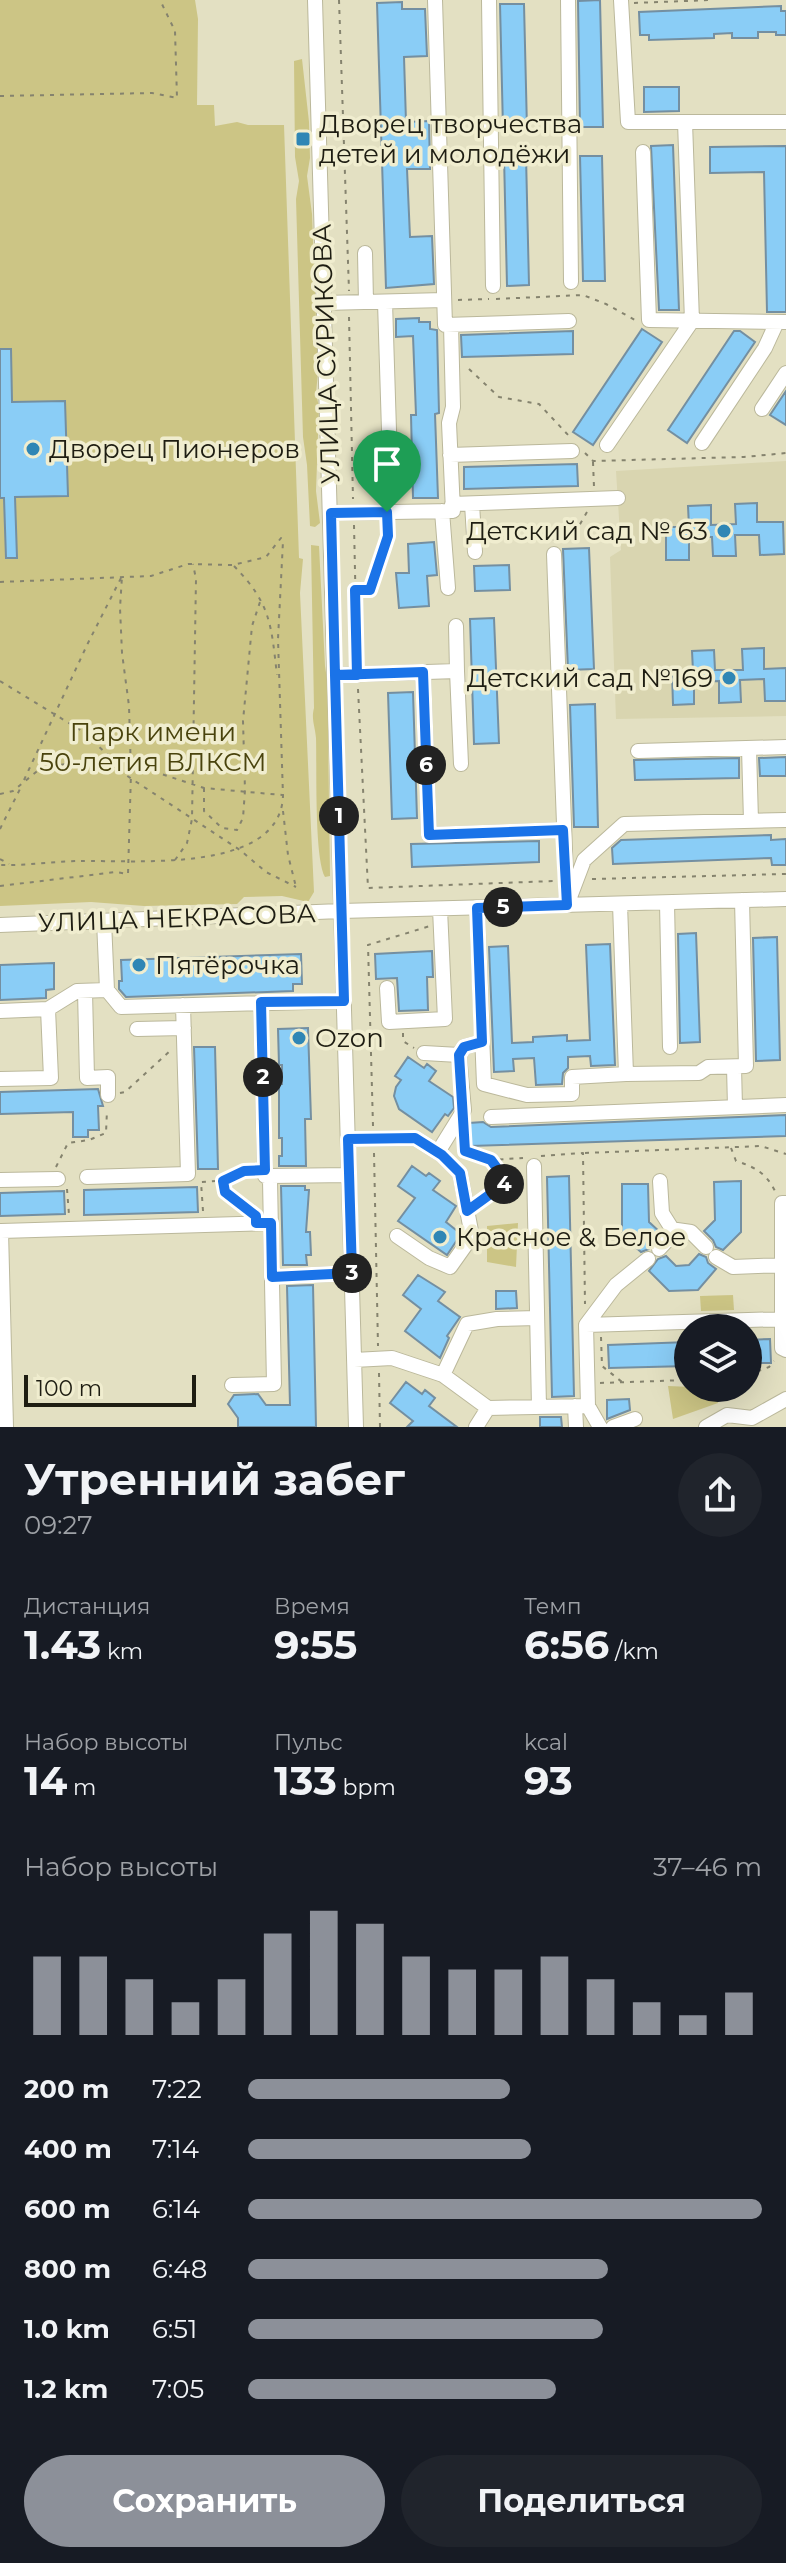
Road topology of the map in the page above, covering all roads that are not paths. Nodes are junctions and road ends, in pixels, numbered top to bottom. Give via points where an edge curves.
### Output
1 (315, 0) edge
2 (435, 0) edge
3 (489, 0) edge
4 (568, 0) edge
5 (621, 2) edge
6 (685, 122) junction
7 (786, 122) edge
8 (643, 152) dead end
9 (365, 253) dead end
10 (571, 282) dead end
11 (493, 286) dead end
12 (451, 300) junction
13 (366, 302) junction
14 (385, 302) junction
15 (324, 303) junction
16 (569, 321) dead end
17 (692, 321) junction
18 (781, 323) edge
19 (451, 325) junction
20 (786, 373) edge
21 (762, 409) dead end
22 (702, 443) dead end
23 (607, 445) dead end
24 (572, 451) dead end
25 (450, 455) junction
26 (391, 495) dead end
27 (618, 498) dead end
28 (472, 504) junction
29 (447, 508) junction
30 (331, 513) junction
31 (475, 552) dead end
32 (554, 554) road end
33 (448, 588) dead end
34 (456, 626) dead end
35 (457, 671) junction
36 (423, 672) junction
37 (335, 675) junction
38 (786, 747) edge
39 (749, 748) junction
40 (638, 751) dead end
41 (461, 764) dead end
42 (786, 820) edge
43 (751, 821) junction
44 (563, 830) junction
45 (571, 882) junction
46 (786, 899) edge
47 (742, 900) junction
48 (667, 903) junction
49 (620, 904) junction
50 (567, 905) junction
51 (477, 908) junction
52 (341, 911) junction
53 (440, 916) junction
54 (104, 921) junction
55 (0, 925) edge
56 (387, 988) dead end
57 (107, 990) junction
58 (85, 991) junction
59 (344, 1001) junction
60 (261, 1002) junction
61 (183, 1005) junction
62 (48, 1009) junction
63 (0, 1011) edge
64 (137, 1029) dead end
65 (184, 1035) junction
66 (482, 1042) junction
67 (670, 1047) dead end
68 (424, 1053) dead end
69 (459, 1055) junction
70 (734, 1067) junction
71 (626, 1074) junction
72 (0, 1079) edge
73 (108, 1095) road end
74 (786, 1105) edge
75 (735, 1107) junction
76 (491, 1117) dead end
77 (348, 1139) junction
78 (438, 1152) junction
79 (532, 1160) road end
80 (349, 1175) junction
81 (267, 1176) junction
82 (87, 1177) dead end
83 (54, 1179) road end
84 (0, 1180) edge
85 (660, 1181) dead end
86 (784, 1203) edge
87 (264, 1223) junction
88 (1, 1231) edge
89 (674, 1232) junction
90 (397, 1236) dead end
91 (782, 1265) junction
92 (352, 1273) junction
93 (272, 1277) junction
94 (537, 1318) junction
95 (784, 1319) junction
96 (586, 1325) junction
97 (784, 1349) edge
98 (354, 1360) junction
99 (443, 1375) junction
100 (232, 1385) dead end
101 (786, 1399) edge
102 (581, 1406) junction
103 (539, 1407) junction
104 (488, 1408) junction
105 (635, 1419) dead end
106 (6, 1427) edge
107 (356, 1427) edge
108 (476, 1427) edge
109 (576, 1427) edge
110 (600, 1427) edge
111 (613, 1427) edge
112 (706, 1427) edge

1 - 15 street, УЛИЦА СУРИКОВА
2 - 12 street
3 - 11 street
4 - 10 street
5 - 6 street via 628,122
6 - 7 street
6 - 17 street
8 - 17 street via 649,320
9 - 13 street
12 - 14 street
12 - 19 street via 445,325
13 - 14 street
13 - 15 street
14 - 26 street
15 - 30 street, УЛИЦА СУРИКОВА
16 - 19 street
17 - 18 street
17 - 23 street
18 - 22 street
19 - 25 street
20 - 21 street
24 - 25 street
25 - 29 street
27 - 28 street
28 - 29 street
28 - 31 street
29 - 30 street
29 - 33 street
30 - 37 street, УЛИЦА СУРИКОВА
32 - 44 street
34 - 35 street
35 - 36 street
35 - 41 street
36 - 37 street
36 - 44 street via 429,835
37 - 52 street, УЛИЦА СУРИКОВА
38 - 39 street
39 - 40 street
39 - 43 street
42 - 43 street
43 - 45 street via 624,824 584,860
44 - 45 street
45 - 50 street
46 - 47 street, УЛИЦА НЕКРАСОВА
47 - 48 street, УЛИЦА НЕКРАСОВА
47 - 70 street via 746,1066
48 - 49 street, УЛИЦА НЕКРАСОВА
48 - 67 street
49 - 50 street, УЛИЦА НЕКРАСОВА
49 - 71 street
50 - 51 street, УЛИЦА НЕКРАСОВА
51 - 53 street, УЛИЦА НЕКРАСОВА
51 - 66 street
52 - 53 street, УЛИЦА НЕКРАСОВА
52 - 54 street, УЛИЦА НЕКРАСОВА
52 - 59 street, УЛИЦА СУРИКОВА
53 - 56 street via 445,1019 389,1022
54 - 55 street, УЛИЦА НЕКРАСОВА
54 - 57 street
57 - 58 street
57 - 61 street via 121,1007
58 - 62 street
58 - 73 street via 87,1078 108,1077
59 - 60 street
59 - 77 street, УЛИЦА СУРИКОВА
60 - 61 street
60 - 81 street
61 - 65 street
62 - 63 street
62 - 72 street via 51,1078
64 - 65 street
65 - 82 street via 188,1174
66 - 69 street via 464,1047
66 - 71 street via 484,1084 527,1095 572,1094 572,1077
68 - 69 street
69 - 78 street via 464,1110
70 - 71 street
70 - 75 street
74 - 75 street
75 - 76 street
77 - 78 street via 415,1138
77 - 80 street, УЛИЦА СУРИКОВА
78 - 90 street via 460,1173 472,1236 450,1267
79 - 94 street
80 - 81 street
80 - 92 street, УЛИЦА СУРИКОВА
81 - 87 street
83 - 84 street
85 - 89 street via 662,1213
86 - 91 street
87 - 88 street
87 - 93 street
88 - 106 street
89 - 91 street via 691,1232 733,1267
89 - 96 street via 616,1285
91 - 95 street
92 - 93 street
92 - 98 street, УЛИЦА СУРИКОВА
93 - 100 street via 274,1384
94 - 99 street via 467,1324
94 - 103 street
95 - 96 street
95 - 97 street
96 - 102 street via 587,1385
98 - 99 street via 392,1358
98 - 107 street, УЛИЦА СУРИКОВА
99 - 104 street
101 - 112 street via 752,1418 727,1415
102 - 103 street
102 - 109 street
102 - 110 street
103 - 104 street
104 - 108 street
105 - 111 street

